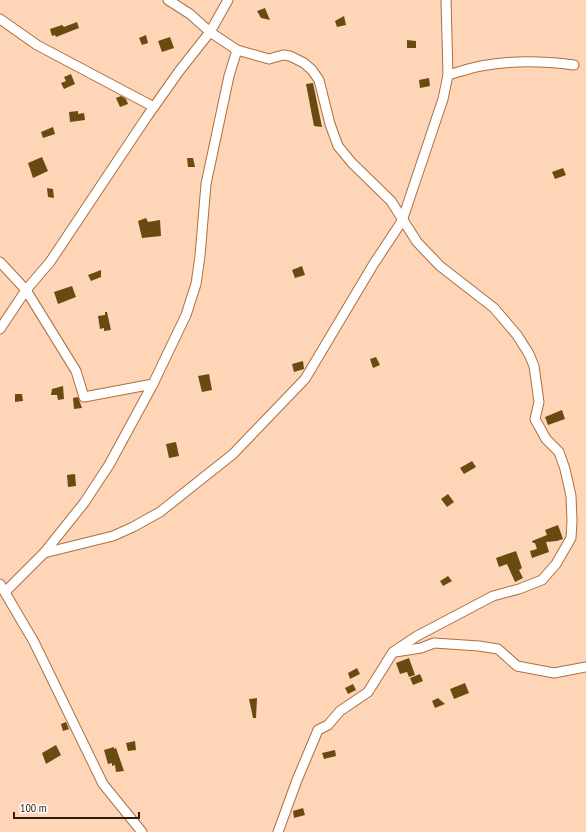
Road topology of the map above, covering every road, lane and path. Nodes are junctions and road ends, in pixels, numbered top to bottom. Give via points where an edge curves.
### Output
1 (168, 0) edge
2 (228, 0) edge
3 (446, 0) edge
4 (0, 19) edge
5 (210, 32) junction
6 (237, 50) junction
7 (574, 65) dead end
8 (448, 75) junction
9 (154, 107) junction
10 (402, 221) junction
11 (0, 262) edge
12 (26, 290) junction
13 (0, 329) edge
14 (154, 384) junction
15 (44, 553) junction
16 (2, 588) edge
17 (393, 652) junction
18 (586, 667) edge
19 (142, 832) edge
20 (278, 832) edge

1 - 5 street via 190,14
2 - 5 street
3 - 8 street
4 - 9 street via 37,46
5 - 6 street
5 - 9 street
6 - 10 street via 269,59 290,56 312,70 319,80 338,146 391,201
6 - 14 street via 206,184 196,284 186,315
7 - 8 street via 514,62 481,66
8 - 10 street via 443,100
9 - 12 street via 50,262
10 - 15 street via 305,379 233,454 160,512 133,527 113,536
10 - 17 street via 417,242 440,266 494,308 529,354 534,366 539,402 535,419 546,439 559,452 568,483 572,538 556,564 542,580 493,596 417,636
11 - 12 street
12 - 13 street
12 - 14 street via 76,371 84,397
14 - 15 street via 109,465 88,497
15 - 16 street
16 - 19 street via 34,642 103,784
17 - 18 street via 421,648 434,643 479,646 498,649 517,666 554,673
17 - 20 street via 368,692 340,711 328,725 318,730

